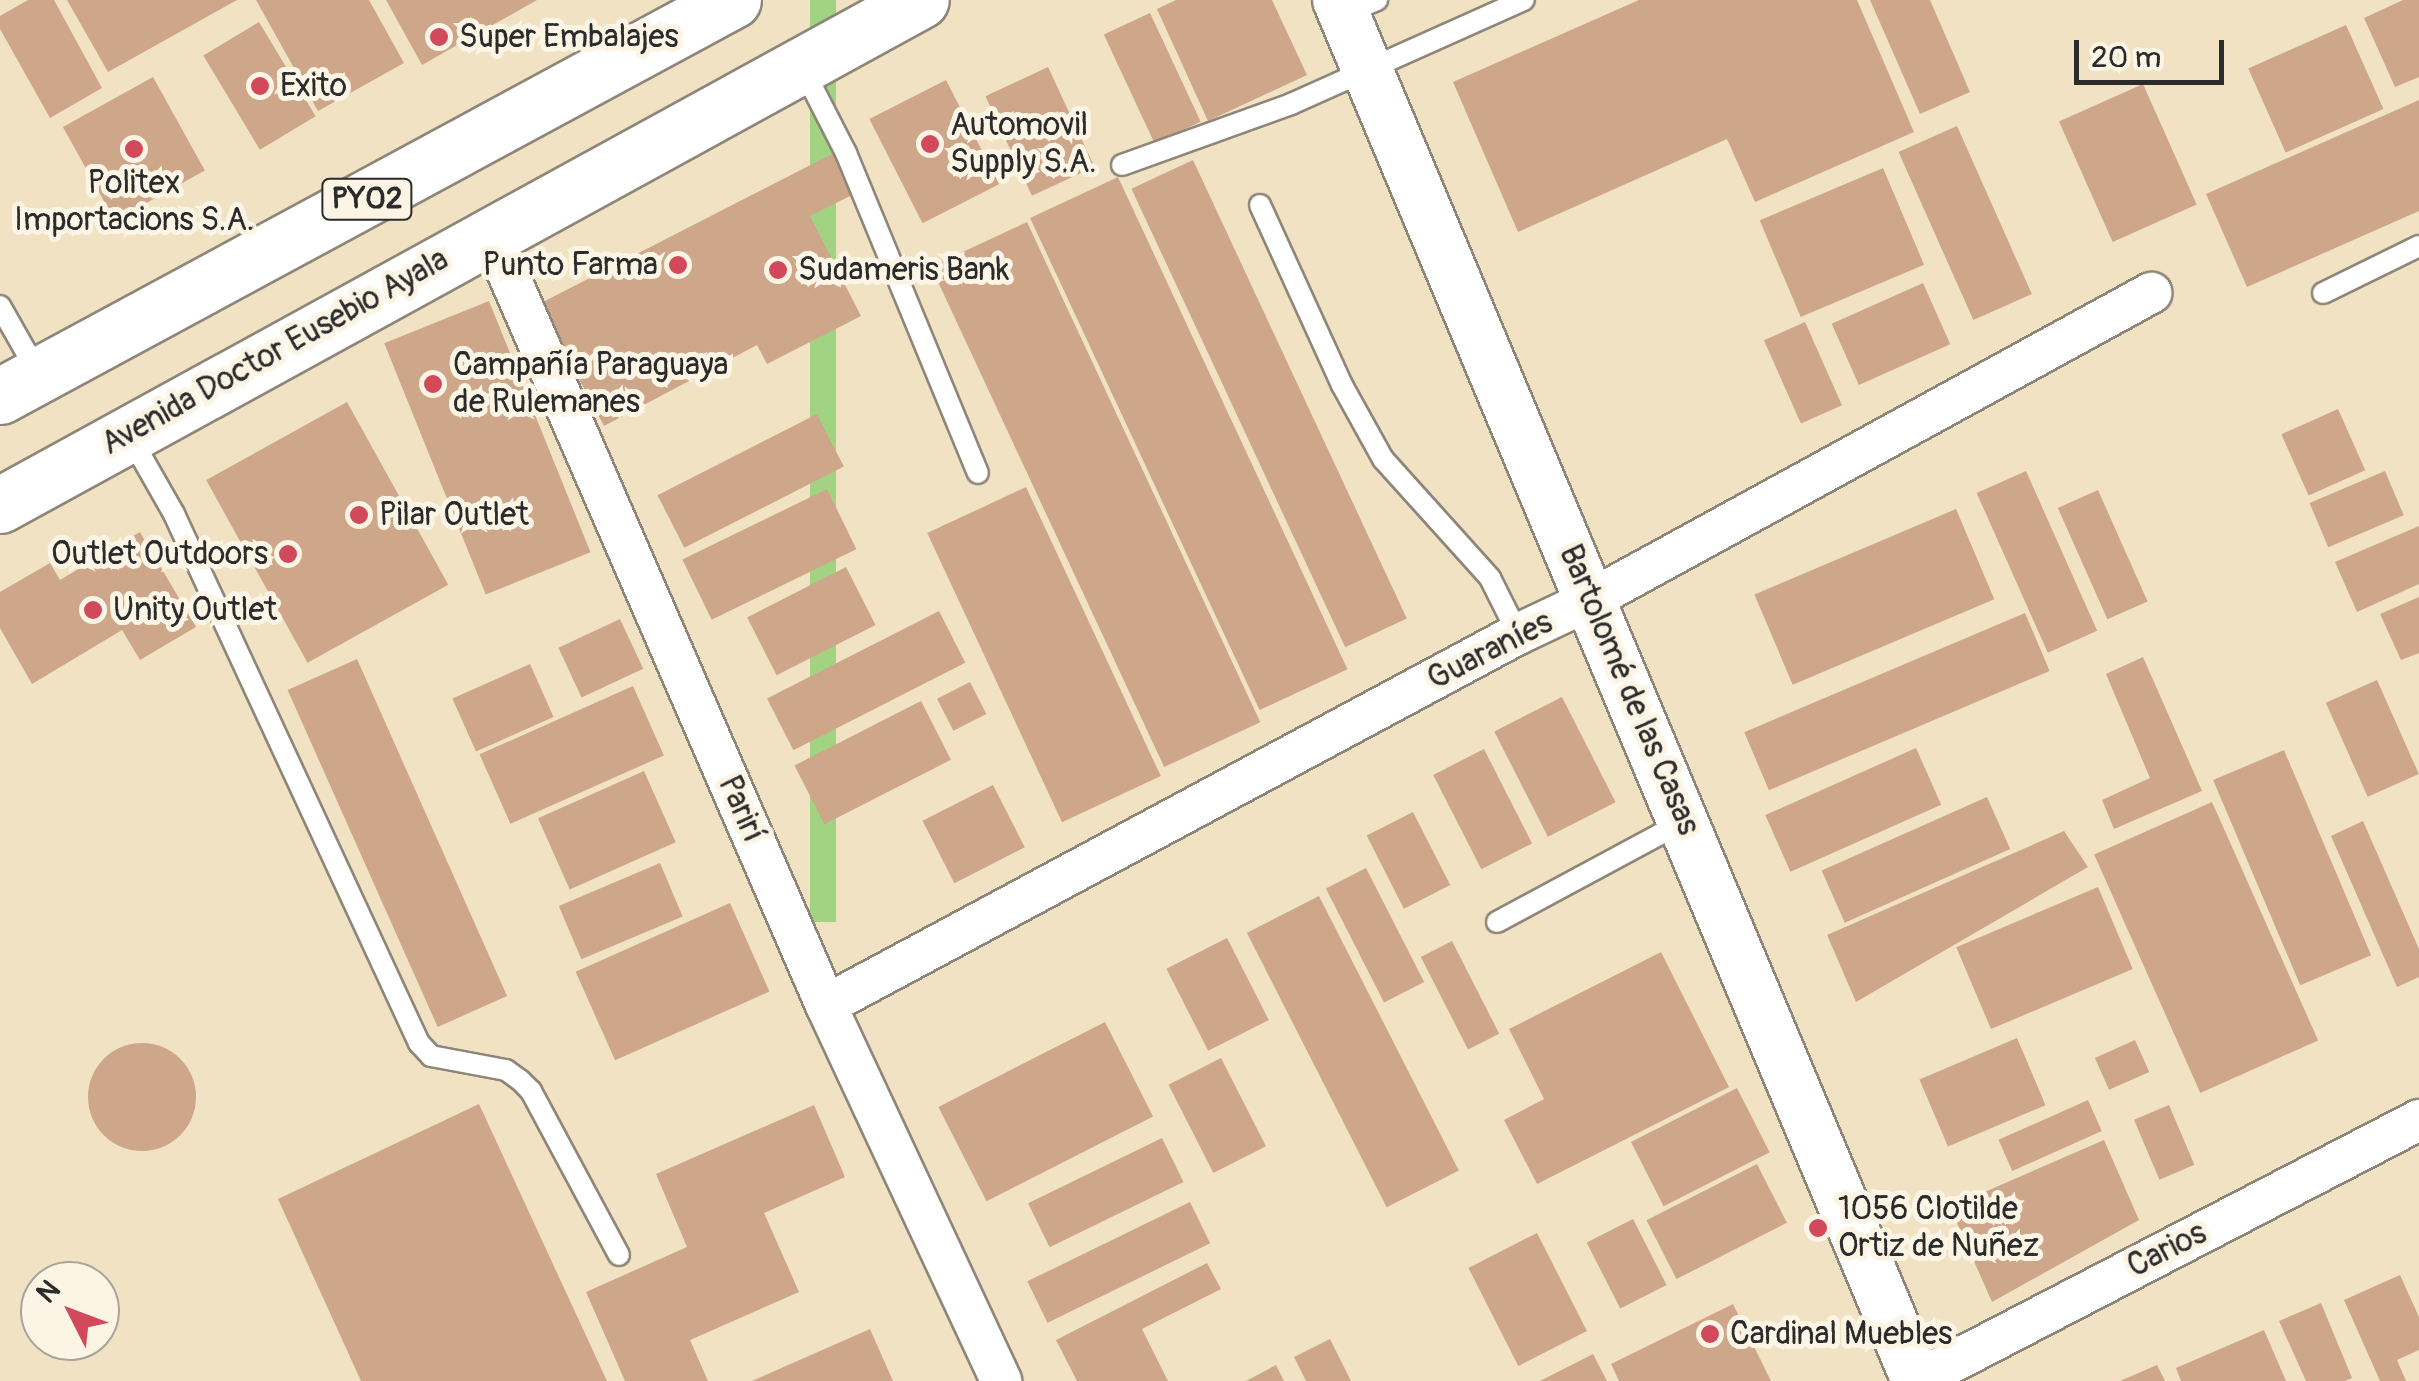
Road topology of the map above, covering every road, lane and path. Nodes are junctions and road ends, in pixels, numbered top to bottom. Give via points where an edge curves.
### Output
1 (733, 0) edge
2 (921, 0) edge
3 (1524, 0) edge
4 (1353, 5) edge
5 (800, 65) junction
6 (1366, 67) junction
7 (1122, 165) dead end
8 (1260, 205) dead end
9 (490, 232) junction
10 (2419, 246) edge
11 (2151, 293) dead end
12 (2322, 294) dead end
13 (0, 306) edge
14 (20, 386) edge
15 (128, 434) junction
16 (978, 473) dead end
17 (0, 504) edge
18 (1590, 600) junction
19 (1518, 634) junction
20 (1685, 821) junction
21 (1497, 922) dead end
22 (826, 1005) junction
23 (2419, 1120) edge
24 (619, 1255) dead end
25 (1001, 1381) edge
26 (1917, 1381) edge

1 - 14 highway, PY02
2 - 5 highway, Avenida Doctor Eusebio Ayala / PY02
3 - 6 lane
4 - 6 street, Bartolomé de las Casas
5 - 9 highway, Avenida Doctor Eusebio Ayala / PY02
5 - 16 lane via 846,153
6 - 7 lane via 1290,104
6 - 18 street, Bartolomé de las Casas
8 - 19 lane via 1382,458 1490,578
9 - 15 highway, Avenida Doctor Eusebio Ayala / PY02
9 - 22 street, Parirí
10 - 12 lane
11 - 18 street, Guaraníes
13 - 14 lane
15 - 17 highway, Avenida Doctor Eusebio Ayala / PY02
15 - 24 lane via 174,514 419,1043 431,1056 506,1070 531,1091
18 - 19 street, Guaraníes
18 - 20 street, Bartolomé de las Casas
19 - 22 street, Guaraníes
20 - 21 lane
20 - 26 street, Bartolomé de las Casas
22 - 25 street, Parirí
23 - 26 street, Carios

